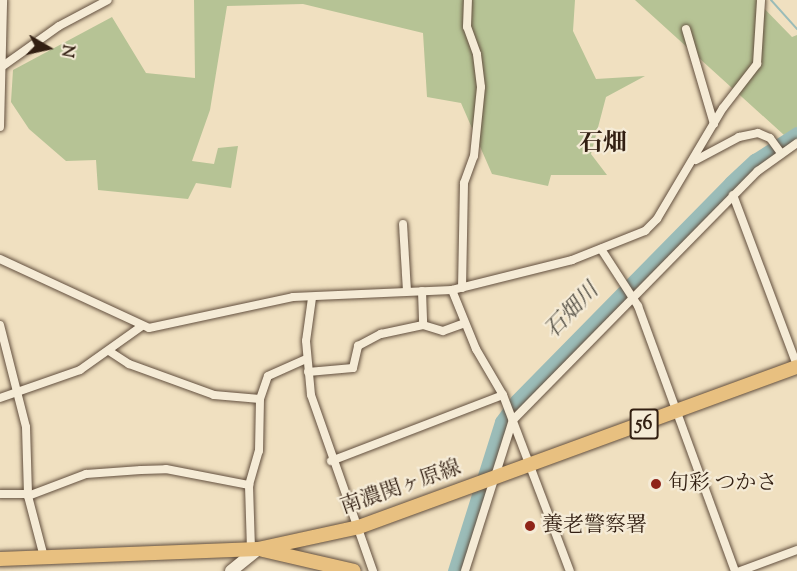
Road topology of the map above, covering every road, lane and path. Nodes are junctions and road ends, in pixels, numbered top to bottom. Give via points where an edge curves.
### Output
1 (3, 0) edge
2 (108, 0) edge
3 (468, 0) edge
4 (761, 0) edge
5 (686, 29) dead end
6 (2, 67) edge
7 (714, 124) junction
8 (0, 127) edge
9 (797, 143) edge
10 (780, 152) junction
11 (696, 160) junction
12 (733, 195) junction
13 (403, 224) dead end
14 (601, 249) junction
15 (0, 259) edge
16 (462, 288) junction
17 (452, 290) junction
18 (407, 291) junction
19 (422, 291) junction
20 (632, 295) junction
21 (312, 298) junction
22 (465, 323) junction
23 (0, 325) edge
24 (423, 325) junction
25 (142, 326) junction
26 (110, 351) junction
27 (306, 359) junction
28 (797, 366) edge
29 (308, 372) junction
30 (17, 394) junction
31 (503, 395) junction
32 (0, 398) edge
33 (260, 399) junction
34 (676, 411) junction
35 (512, 418) junction
36 (331, 461) junction
37 (531, 466) junction
38 (487, 482) junction
39 (249, 485) junction
40 (0, 494) edge
41 (28, 495) junction
42 (359, 527) junction
43 (254, 549) junction
44 (797, 550) edge
45 (44, 557) junction
46 (0, 559) edge
47 (231, 571) edge
48 (354, 571) edge
49 (372, 571) edge
50 (465, 571) edge
51 (570, 571) edge
52 (735, 571) edge
53 (740, 571) edge

1 - 6 street
2 - 6 street via 59,26
3 - 16 street via 467,27 477,54 481,87 474,156 464,183
4 - 7 street via 757,64
5 - 7 street
6 - 8 street
7 - 11 street
9 - 10 street
10 - 11 street via 770,138 758,133 739,137
10 - 12 street
11 - 14 street via 645,231
12 - 20 street
12 - 28 street
13 - 18 street
14 - 16 street via 547,268
14 - 20 street
15 - 25 street
16 - 17 street
17 - 19 street
17 - 22 street
18 - 19 street
18 - 21 street
19 - 24 street
20 - 34 street
20 - 35 street
21 - 25 street via 247,304 165,327
21 - 27 street
22 - 24 street via 442,331
22 - 31 street
23 - 30 street
24 - 29 street via 381,334 361,343 353,368
25 - 26 street via 123,337
26 - 30 street via 80,370
26 - 33 street via 129,364 213,395
27 - 29 street
27 - 33 street via 268,376
28 - 34 main road, 南濃関ヶ原線 / 56
29 - 36 street via 316,415
30 - 32 street
30 - 41 street via 26,427
31 - 35 street
31 - 36 street
33 - 39 street via 259,451
34 - 37 main road, 南濃関ヶ原線 / 56
34 - 52 street
35 - 37 street
35 - 38 street
36 - 42 street
37 - 38 main road, 南濃関ヶ原線 / 56
37 - 51 street
38 - 42 main road, 南濃関ヶ原線 / 56
38 - 50 street
39 - 41 street via 166,470 141,470 86,474
39 - 43 street
40 - 41 street
41 - 45 street
42 - 43 main road, 南濃関ヶ原線 / 56
42 - 49 street
43 - 45 main road, 南濃関ヶ原線 / 56
43 - 47 main road
43 - 48 main road
44 - 53 street
45 - 46 main road, 南濃関ヶ原線 / 56

